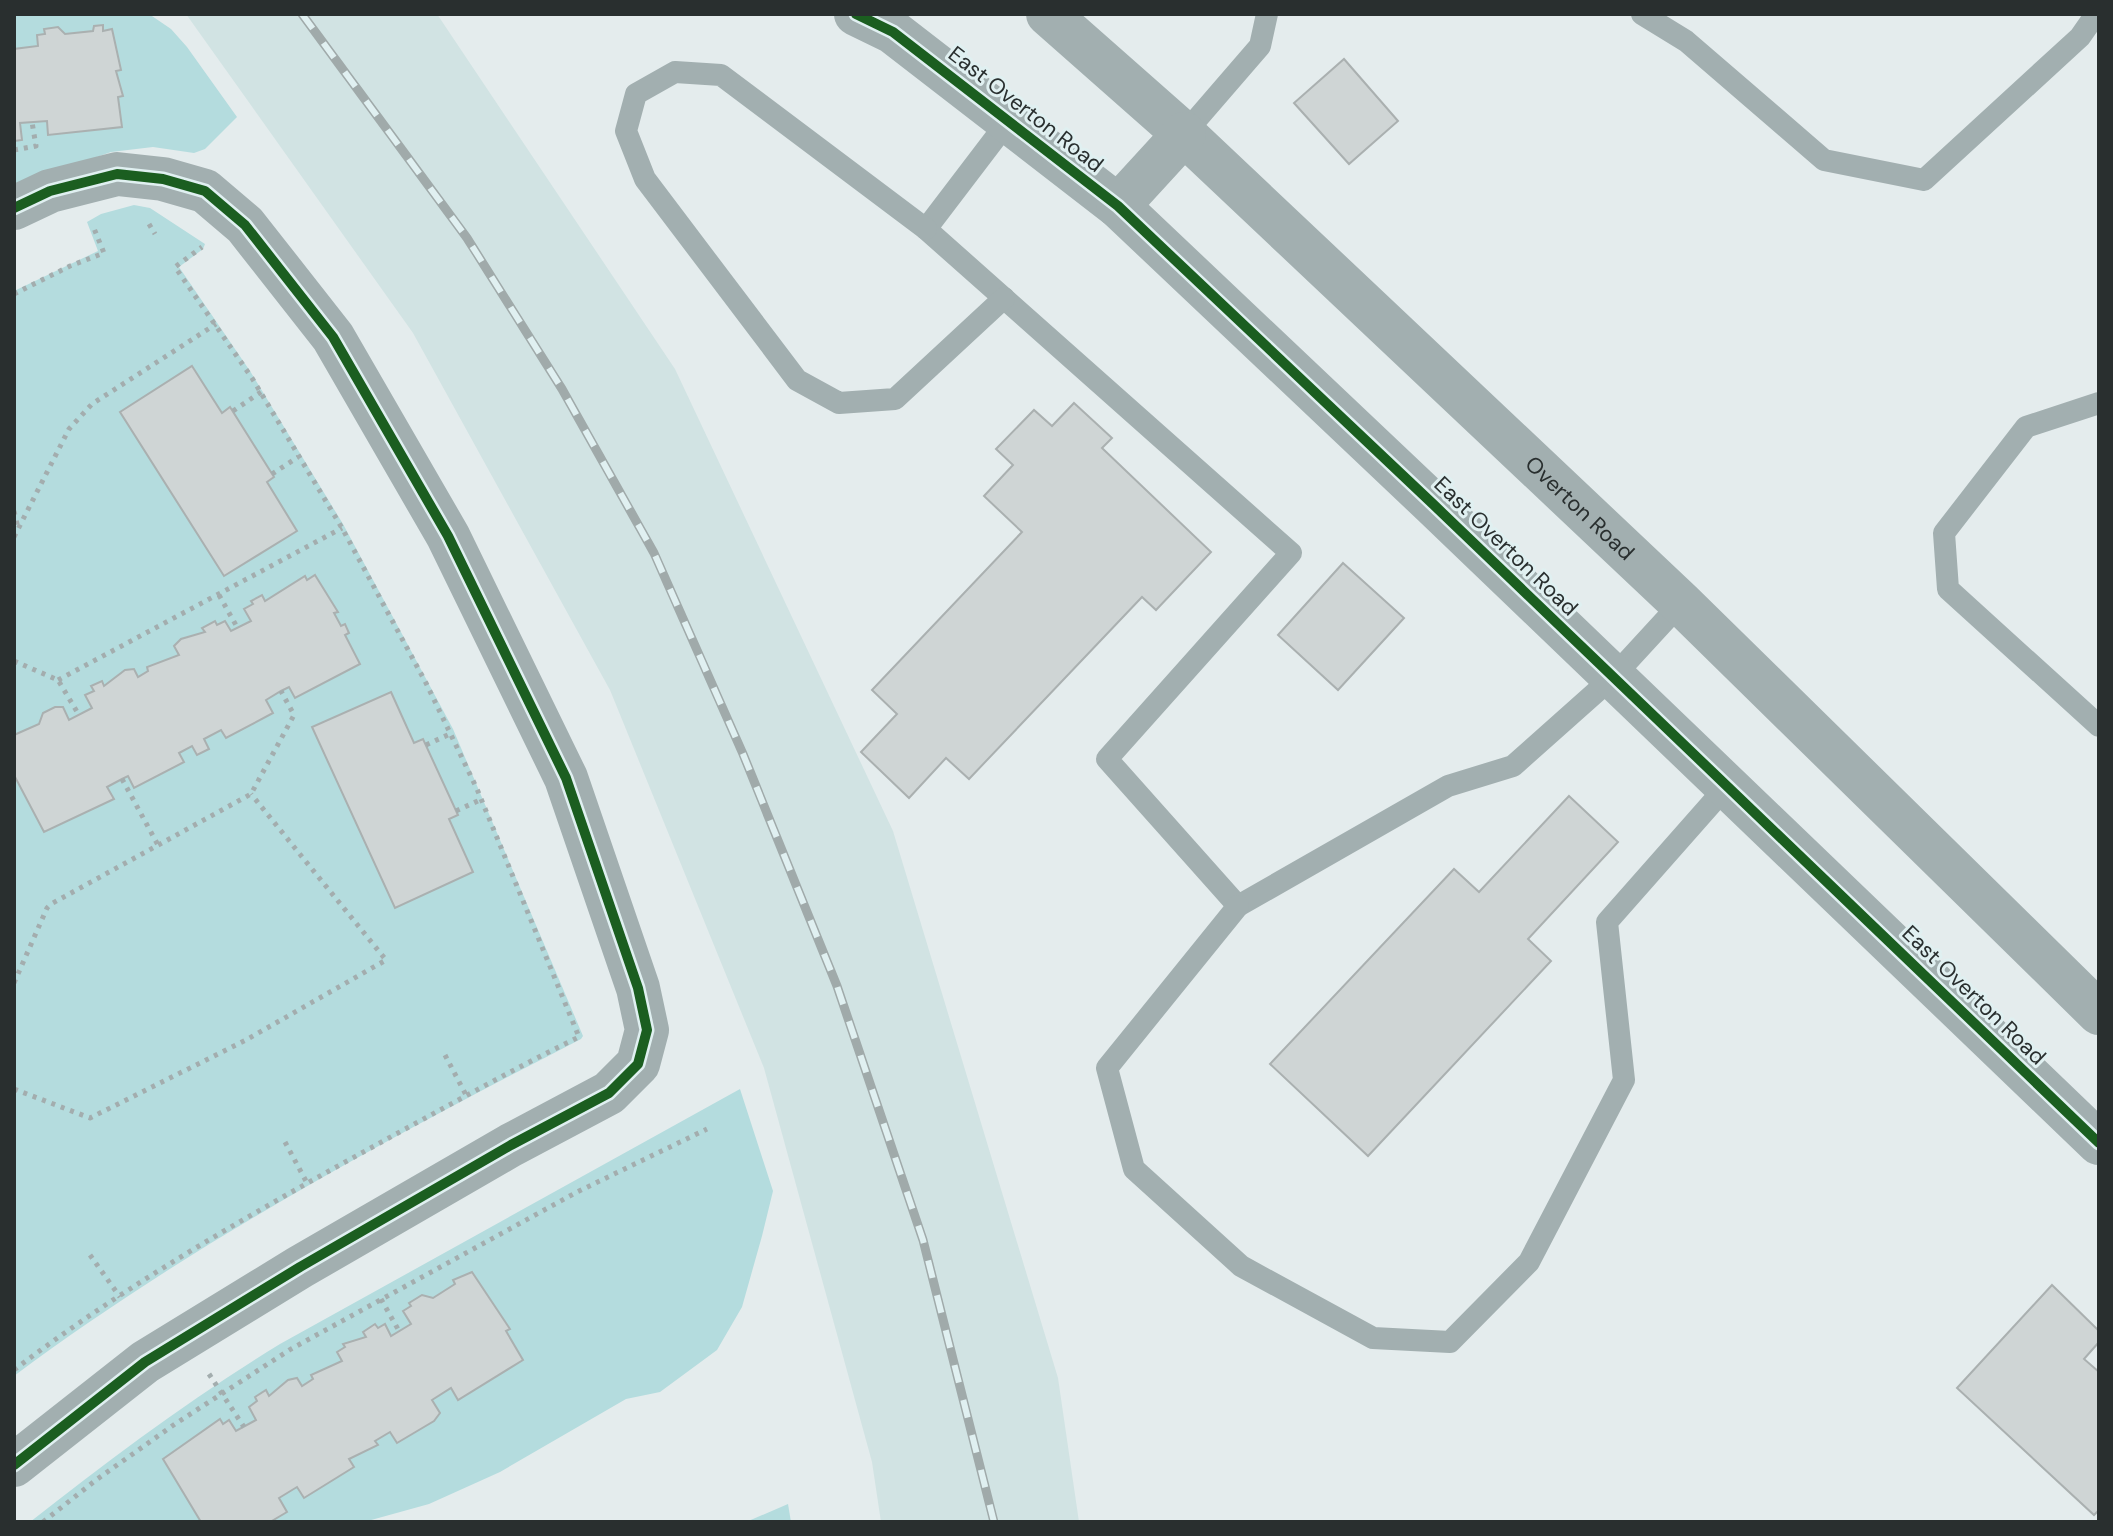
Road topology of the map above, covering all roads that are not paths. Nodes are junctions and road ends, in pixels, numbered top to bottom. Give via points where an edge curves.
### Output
1 (856, 14) edge
2 (1048, 14) edge
3 (1267, 14) edge
4 (1642, 14) edge
5 (2096, 14) edge
6 (1009, 120) junction
7 (1184, 134) junction
8 (1118, 206) junction
9 (14, 208) edge
10 (926, 229) junction
11 (1004, 298) junction
12 (2099, 403) edge
13 (1681, 603) junction
14 (1613, 677) junction
15 (2099, 726) edge
16 (1727, 786) junction
17 (1238, 906) junction
18 (2099, 1013) edge
19 (2099, 1143) edge
20 (14, 1465) edge

1 - 6 street, East Overton Road via 893,32
2 - 7 street, Overton Road
3 - 7 lane via 1260,46
4 - 5 lane via 1686,41 1824,160 1924,180 2080,37
6 - 8 street, East Overton Road
6 - 10 lane
7 - 8 street
7 - 13 street, Overton Road
8 - 14 street, East Overton Road
9 - 20 street via 50,191 117,174 205,191 245,225 333,337 448,536 566,778 638,988 647,1030 638,1064 609,1093 498,1152 184,1337
10 - 11 lane
10 - 11 lane via 721,75 675,72 636,94 626,131 645,179 797,380 839,403 895,399
11 - 17 lane via 1291,553 1107,759
12 - 15 lane via 2026,427 1944,533 1948,589
13 - 14 lane
13 - 18 street, Overton Road
14 - 16 street, East Overton Road
14 - 17 lane via 1513,766 1448,786
16 - 17 lane via 1607,922 1624,1080 1529,1262 1450,1342 1373,1338 1241,1266 1134,1169 1107,1068
16 - 19 street, East Overton Road

